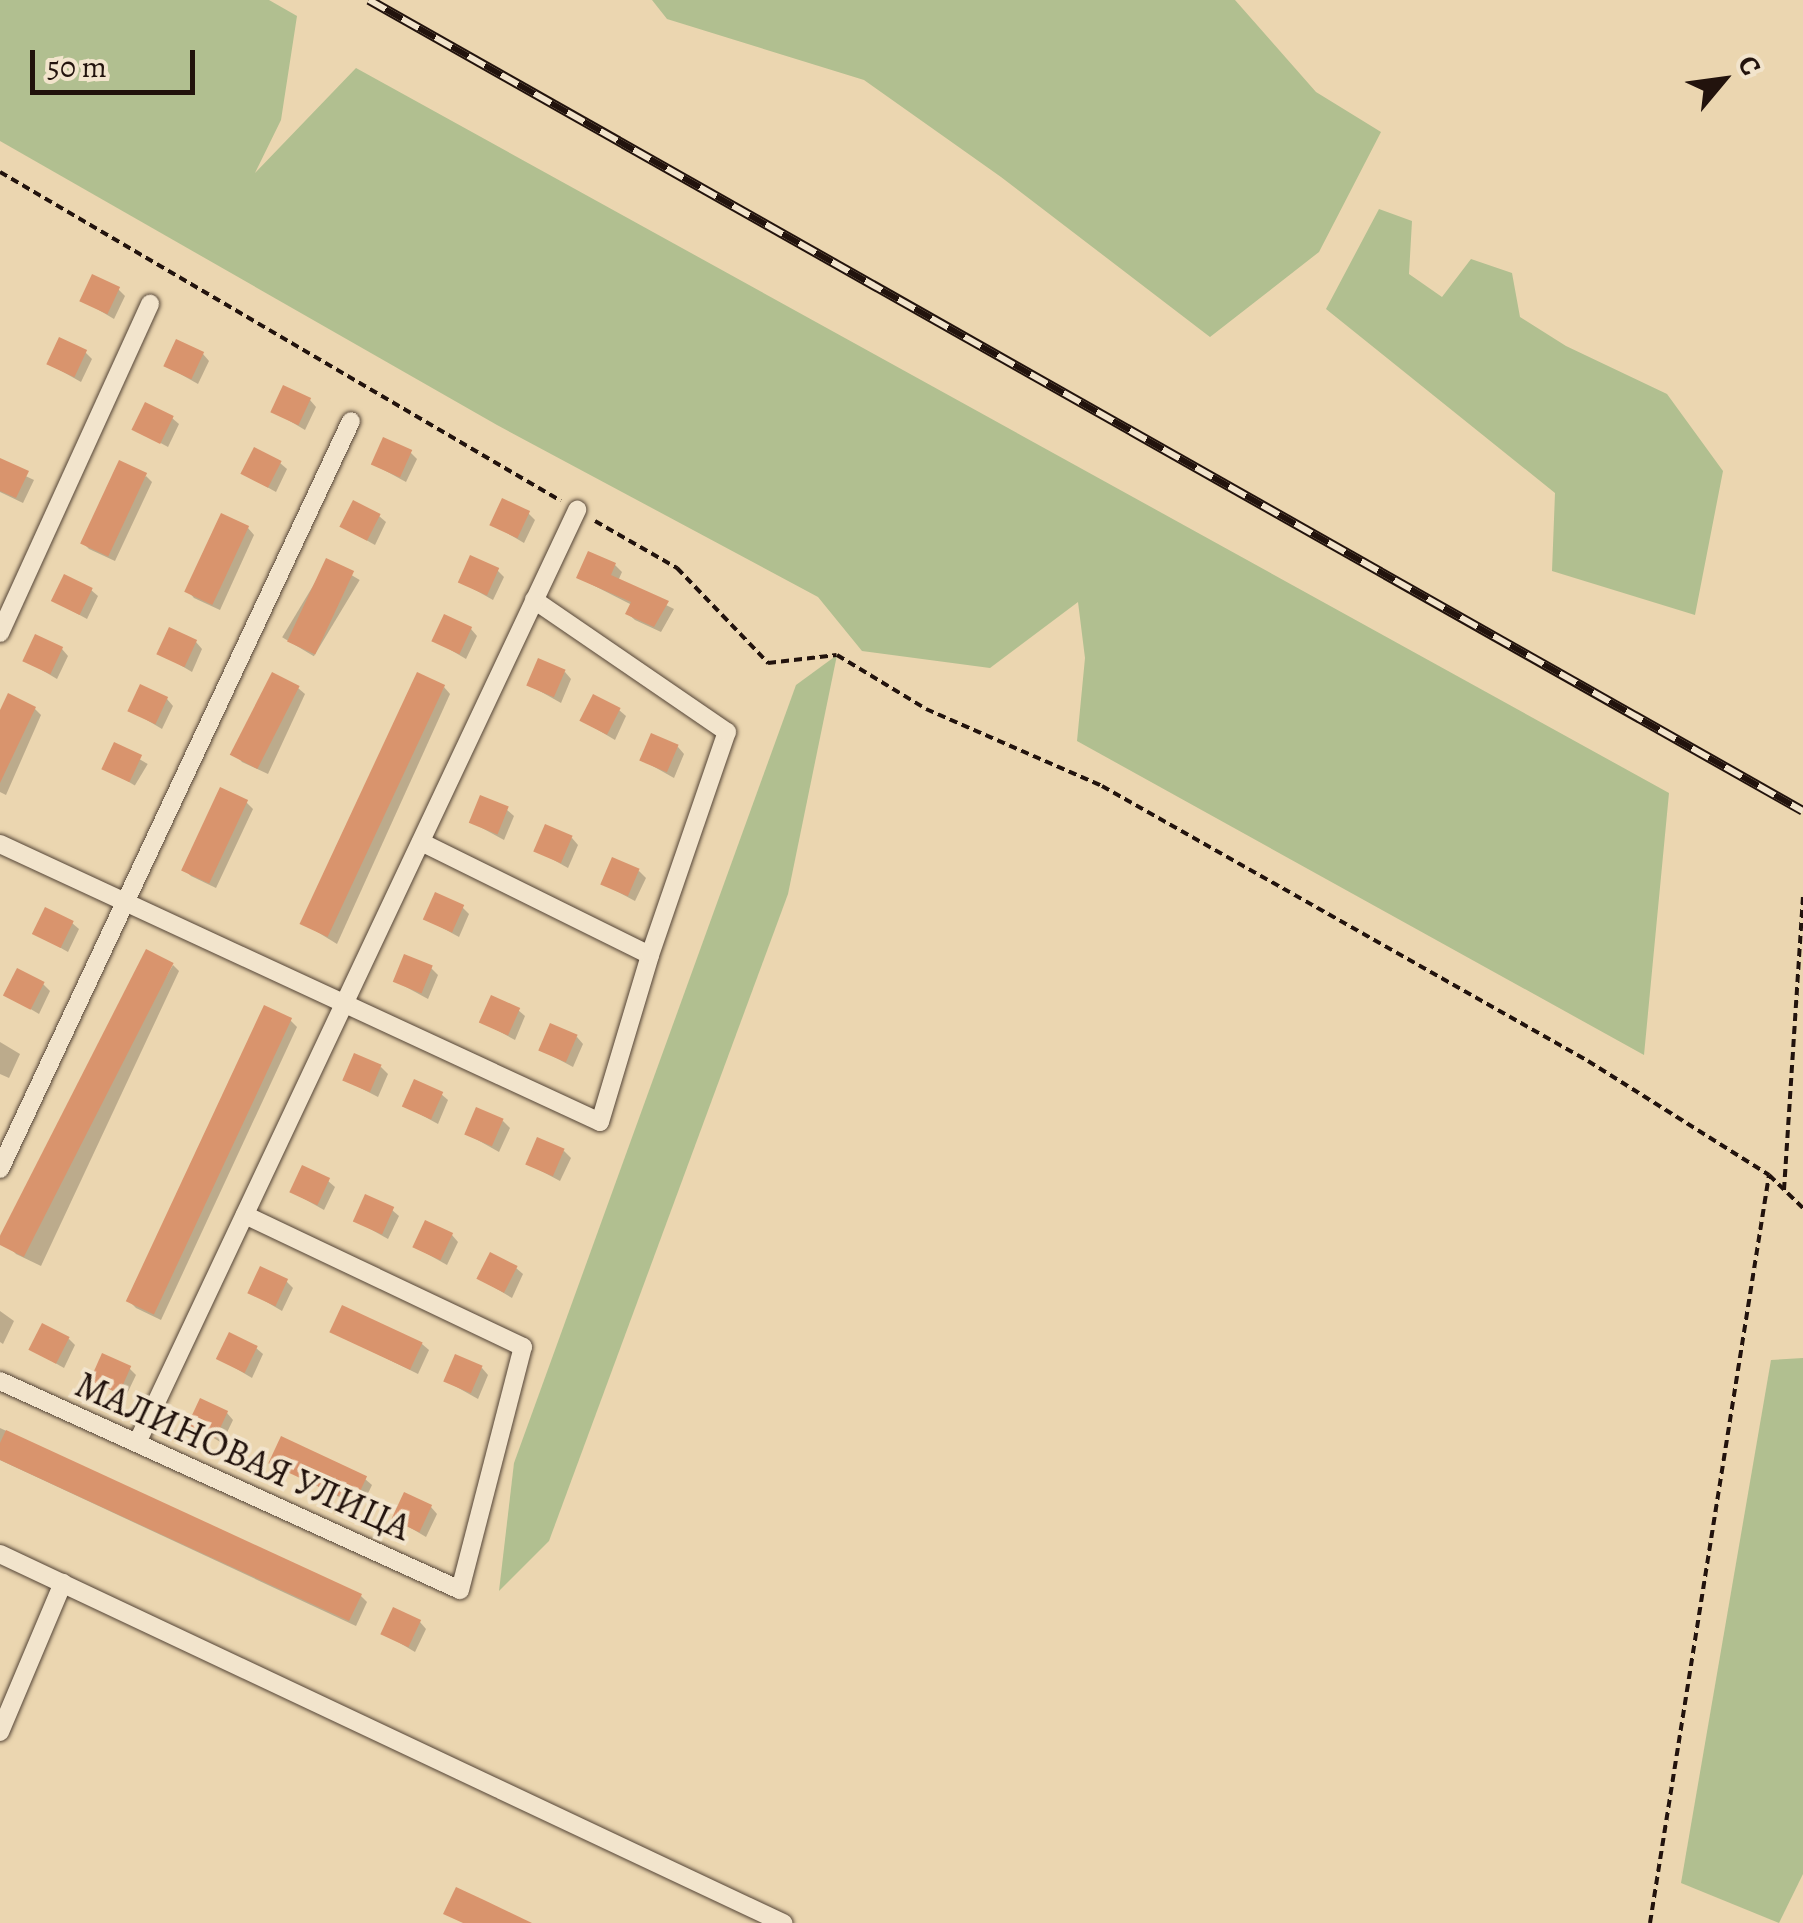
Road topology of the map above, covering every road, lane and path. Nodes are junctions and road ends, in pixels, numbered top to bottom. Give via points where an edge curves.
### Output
1 (0, 172) edge
2 (150, 304) dead end
3 (351, 422) dead end
4 (577, 510) junction
5 (534, 600) junction
6 (0, 633) edge
7 (422, 842) junction
8 (0, 844) edge
9 (1803, 896) edge
10 (122, 902) junction
11 (650, 954) junction
12 (344, 1003) junction
13 (0, 1116) edge
14 (20, 1126) junction
15 (0, 1169) edge
16 (1769, 1175) junction
17 (1784, 1190) junction
18 (1803, 1208) edge
19 (245, 1215) junction
20 (0, 1381) edge
21 (136, 1443) junction
22 (0, 1554) edge
23 (63, 1583) junction
24 (0, 1732) edge
25 (782, 1923) edge
26 (1650, 1923) edge

1 - 4 path
2 - 6 street
3 - 10 street
4 - 5 street
4 - 16 path via 677,568 768,663 837,655 926,709 1102,786 1588,1061
5 - 7 street
5 - 11 street via 727,732
7 - 11 street
7 - 12 street
8 - 10 street
9 - 17 path
10 - 12 street
10 - 14 street
11 - 12 street via 600,1122
12 - 19 street
13 - 14 street
14 - 15 street
16 - 17 path
16 - 26 path
17 - 18 path
19 - 21 street
19 - 21 street, МАЛИНОВАЯ УЛИЦА via 522,1347 460,1590
20 - 21 street, МАЛИНОВАЯ УЛИЦА
22 - 23 street
23 - 24 street
23 - 25 street

